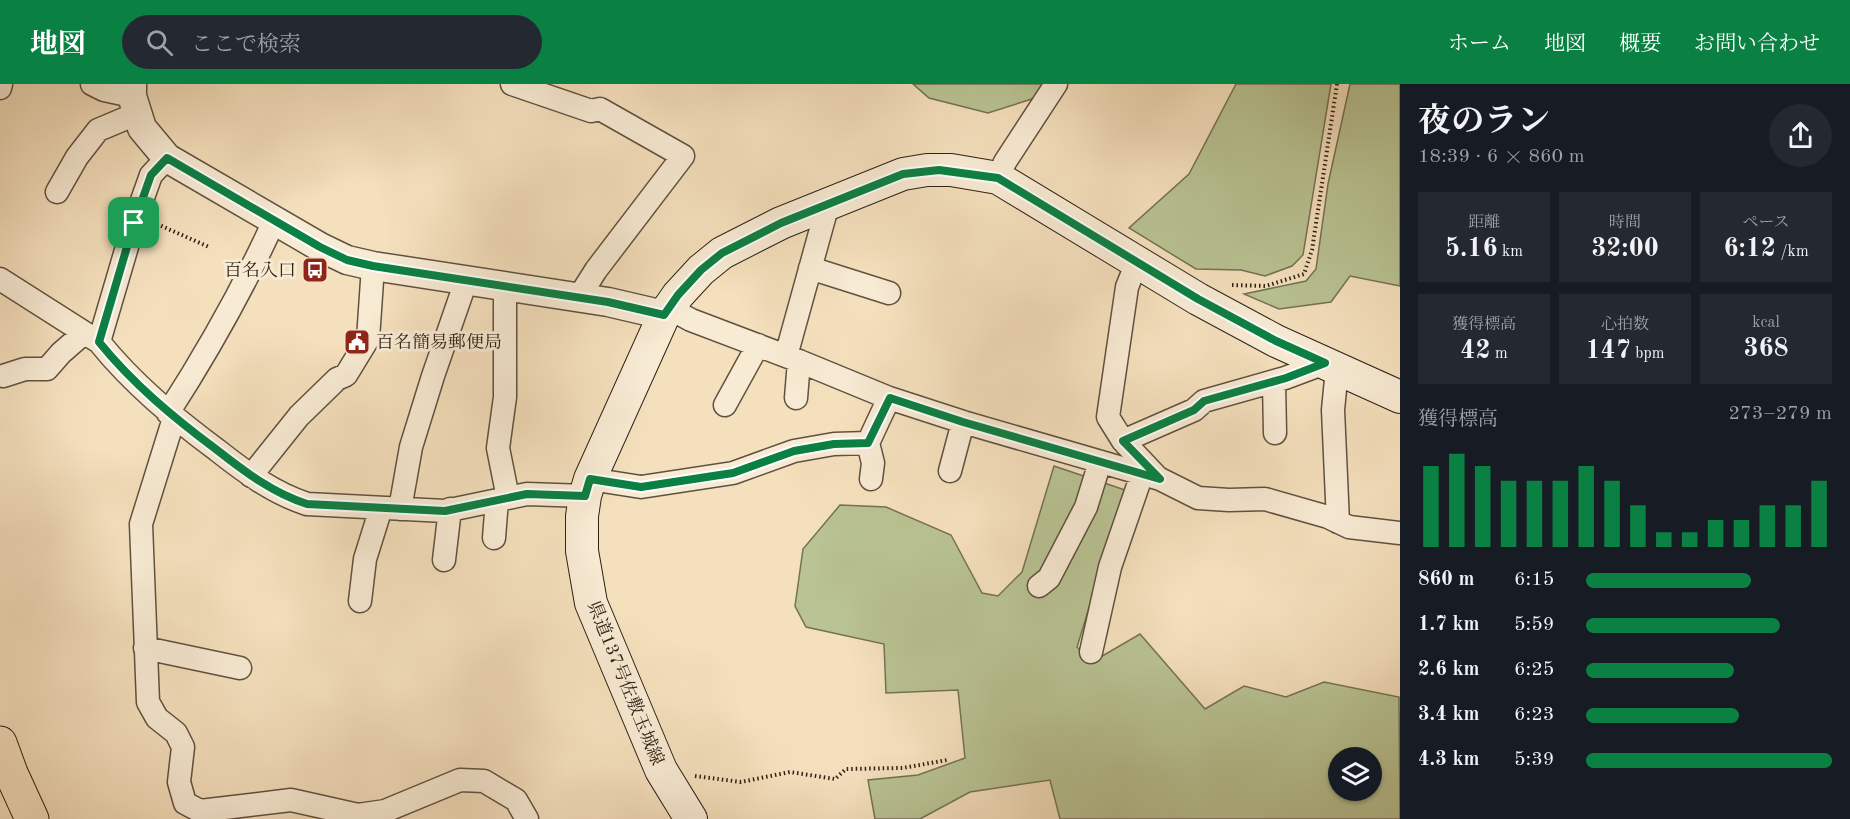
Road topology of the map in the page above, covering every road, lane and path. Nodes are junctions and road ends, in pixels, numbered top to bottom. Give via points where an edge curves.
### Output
1 (92, 84) edge
2 (512, 84) edge
3 (1056, 84) edge
4 (1337, 84) edge
5 (133, 98) edge
6 (167, 158) junction
7 (998, 178) junction
8 (57, 192) dead end
9 (828, 204) junction
10 (137, 215) junction
11 (274, 220) junction
12 (208, 247) dead end
13 (1137, 262) junction
14 (373, 266) junction
15 (810, 268) junction
16 (0, 279) edge
17 (466, 281) junction
18 (1226, 285) dead end
19 (505, 287) junction
20 (889, 293) dead end
21 (579, 297) junction
22 (667, 311) junction
23 (91, 337) junction
24 (758, 345) junction
25 (793, 358) junction
26 (1331, 366) junction
27 (3, 376) dead end
28 (1274, 382) junction
29 (1400, 397) edge
30 (890, 398) junction
31 (796, 399) dead end
32 (725, 405) dead end
33 (171, 416) junction
34 (963, 422) junction
35 (1275, 433) dead end
36 (1123, 441) junction
37 (868, 443) junction
38 (1101, 462) junction
39 (950, 471) dead end
40 (251, 476) junction
41 (1151, 476) junction
42 (872, 479) dead end
43 (588, 488) junction
44 (503, 499) junction
45 (391, 508) junction
46 (450, 509) junction
47 (1338, 522) junction
48 (1400, 533) edge
49 (494, 538) dead end
50 (444, 560) dead end
51 (1039, 586) dead end
52 (360, 601) dead end
53 (145, 648) junction
54 (1091, 652) dead end
55 (240, 668) dead end
56 (0, 743) edge
57 (947, 760) dead end
58 (668, 781) junction
59 (32, 819) edge
60 (527, 819) edge
61 (691, 819) edge

1 - 5 street
2 - 21 street via 591,111 600,109 683,156
3 - 7 street
4 - 18 path via 1312,250 1304,274 1266,286
5 - 6 street via 142,128
5 - 8 street via 98,130
6 - 10 street via 151,175
6 - 11 street
7 - 9 main road, 県道137号佐敷玉城線 via 927,170 903,174
7 - 13 main road, 県道137号佐敷玉城線
9 - 15 street
9 - 22 main road, 県道137号佐敷玉城線 via 722,253 701,270
10 - 12 path
10 - 23 street
11 - 14 street via 347,260
11 - 33 street via 257,259
13 - 26 main road, 県道137号佐敷玉城線 via 1276,341
13 - 36 street via 1127,287 1108,417
14 - 17 street
14 - 40 street via 368,339 346,375 299,416
15 - 20 street
15 - 25 street
16 - 23 street
17 - 19 street
17 - 45 street
19 - 21 street
19 - 44 street via 505,397 498,448
21 - 22 street
22 - 24 street
22 - 43 main road, 県道137号佐敷玉城線
23 - 27 street via 61,353 47,369 25,369
23 - 33 street
24 - 25 street
24 - 32 street
25 - 30 street
25 - 31 street
26 - 28 street
26 - 29 main road, 県道137号佐敷玉城線
26 - 47 street
28 - 35 street
28 - 36 street via 1204,401 1194,410
30 - 34 street
30 - 37 street
33 - 40 street
33 - 53 street via 141,524
34 - 38 street
34 - 39 street
36 - 41 street
37 - 42 street
37 - 43 street via 794,451 733,473 641,487
38 - 41 street
38 - 51 street via 1086,507 1049,578
40 - 45 street via 307,504
41 - 47 street via 1198,498 1265,499
41 - 54 street via 1110,567
43 - 44 street
43 - 58 main road, 県道137号佐敷玉城線 via 582,516 582,551 591,603
44 - 46 street
44 - 49 street
45 - 46 street
45 - 52 street via 365,559
46 - 50 street
47 - 48 street via 1349,527
53 - 55 street
53 - 60 street via 148,702 157,718 180,740 183,747 179,782 185,803 200,811 291,800 358,815 385,811 460,780 484,781 516,800
56 - 59 highway
57 - 58 path via 903,768 846,769 835,779 790,772 741,782 693,776
58 - 61 main road, 県道137号佐敷玉城線

